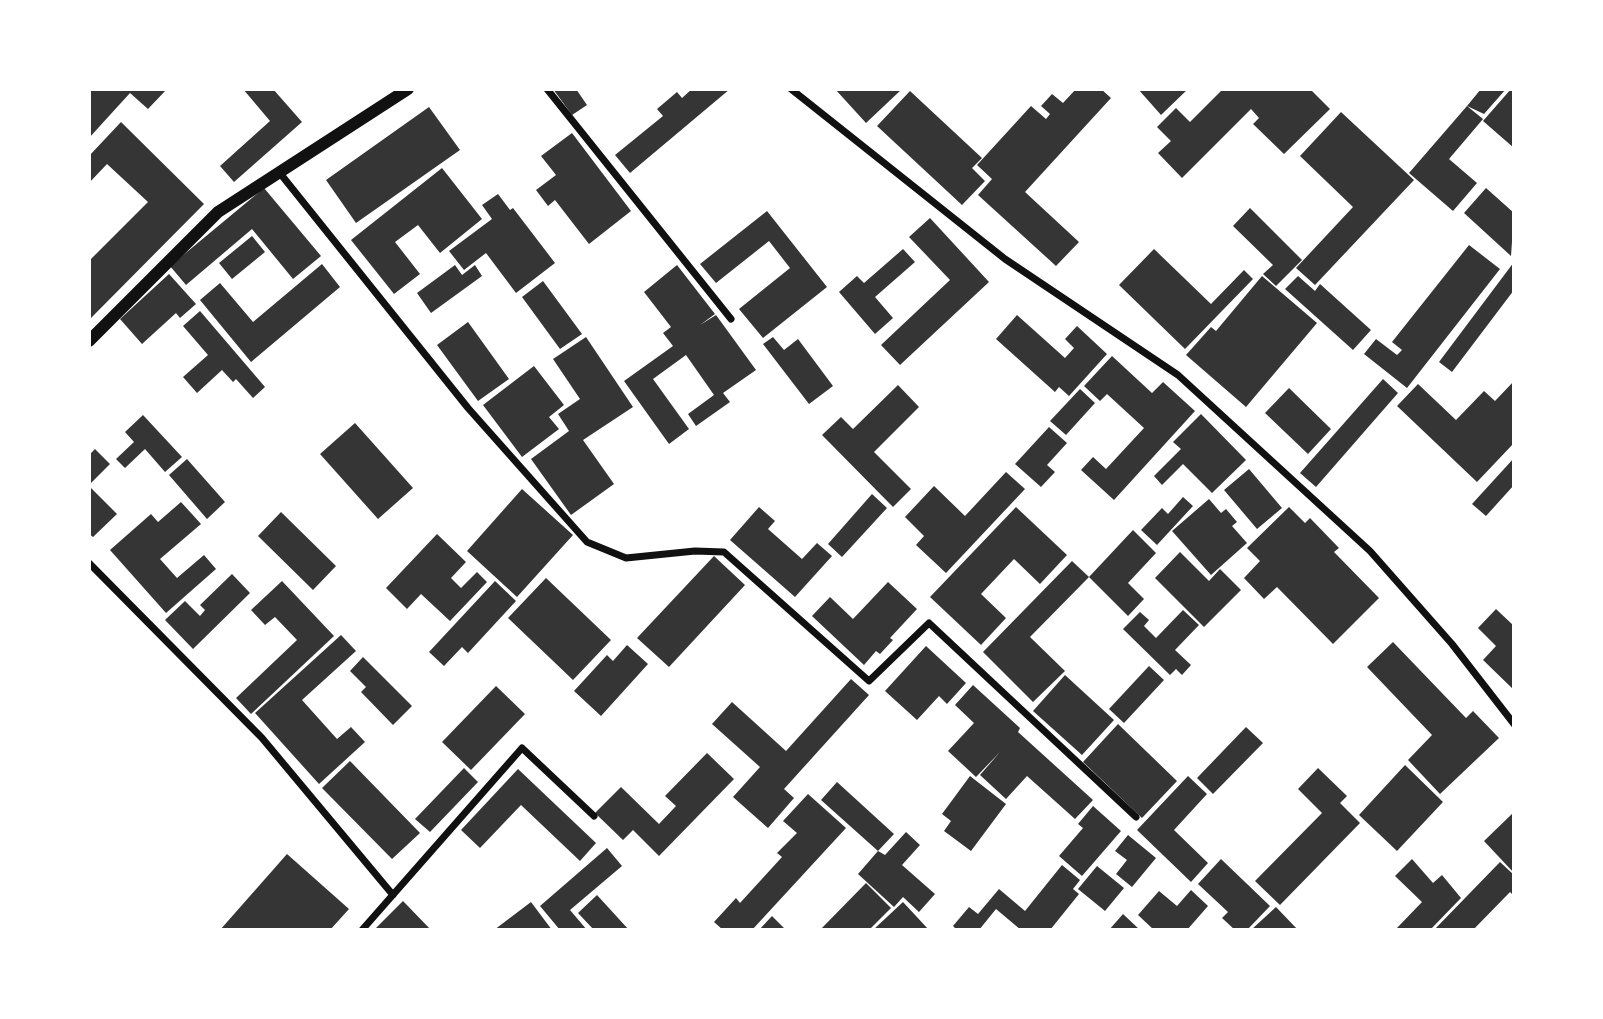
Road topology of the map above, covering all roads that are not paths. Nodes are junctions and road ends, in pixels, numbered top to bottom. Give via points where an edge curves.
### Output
1 (408, 89) edge
2 (547, 89) edge
3 (791, 89) edge
4 (279, 172) junction
5 (731, 319) dead end
6 (89, 341) edge
7 (89, 563) edge
8 (1512, 719) edge
9 (594, 816) dead end
10 (1136, 817) dead end
11 (393, 895) junction
12 (362, 930) edge

1 - 4 street
2 - 5 street
3 - 8 street via 1005,259 1178,375 1370,551
4 - 6 street via 218,212
4 - 10 street via 468,408 587,542 626,558 724,552 869,681 929,623
7 - 11 street via 262,737
9 - 11 street via 522,748
11 - 12 street

